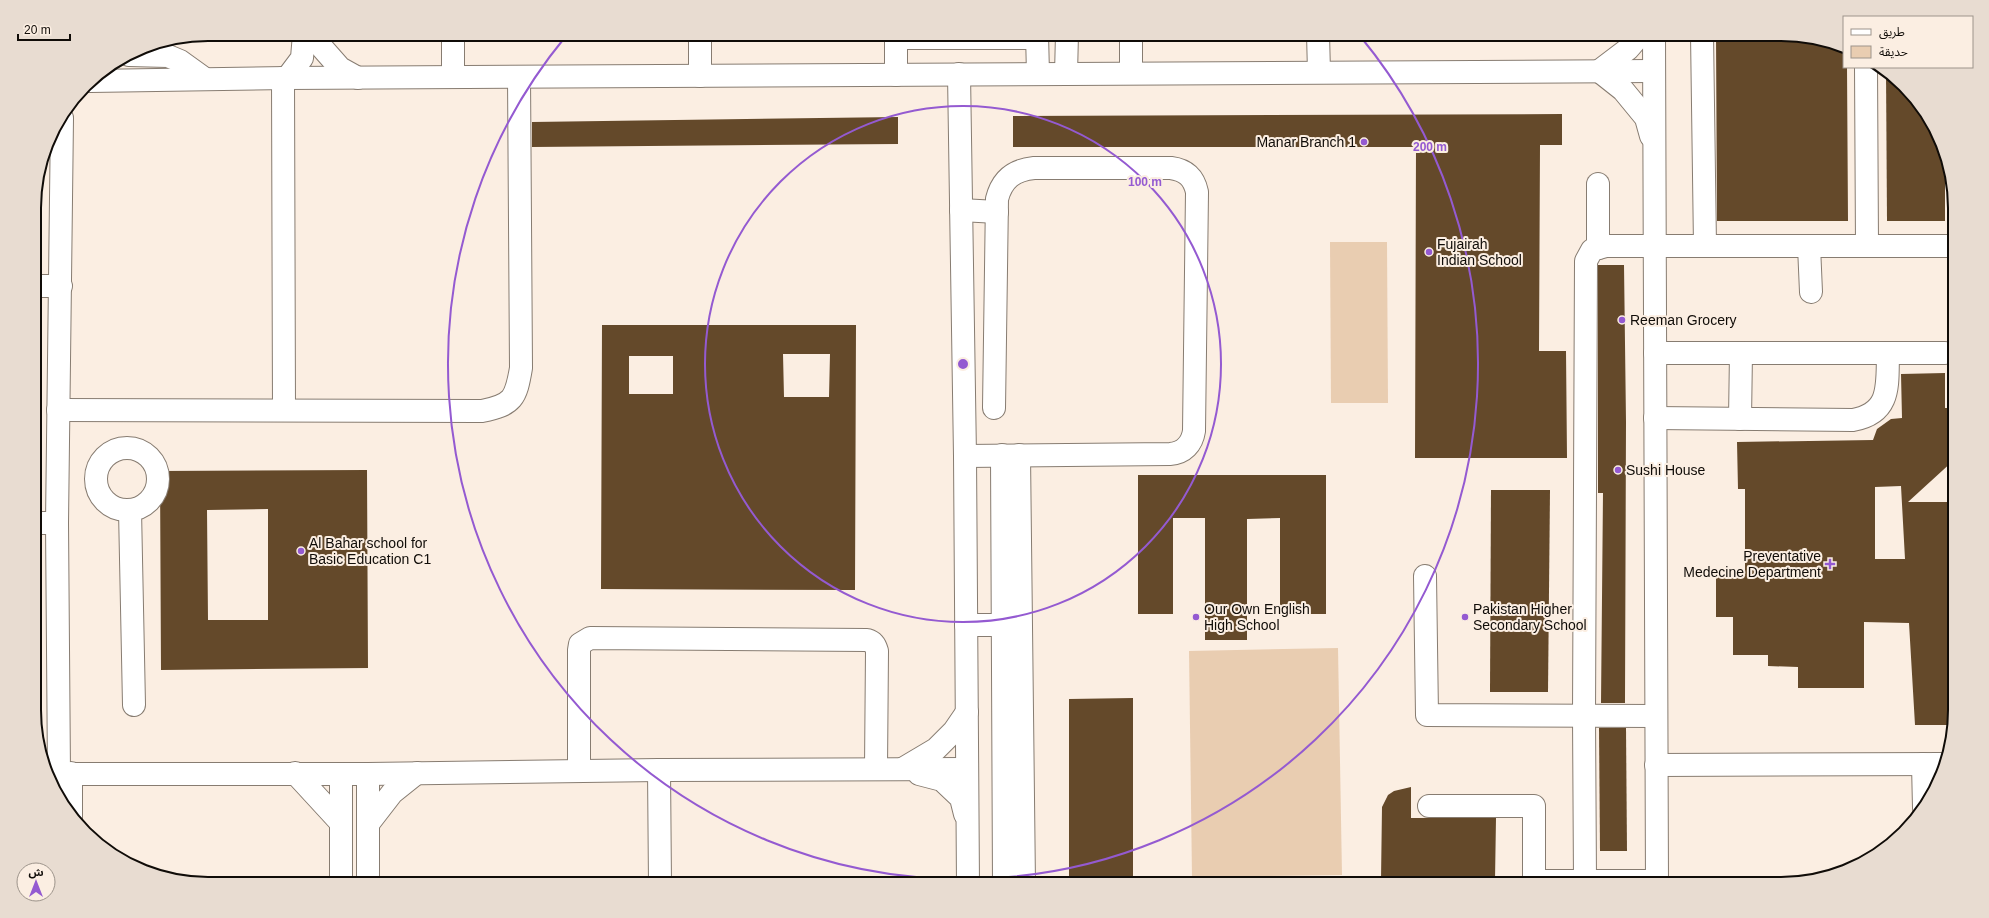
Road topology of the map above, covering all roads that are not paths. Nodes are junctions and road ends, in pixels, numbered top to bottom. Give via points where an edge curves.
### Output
1 (303, 41) edge
2 (316, 41) edge
3 (453, 41) edge
4 (700, 41) edge
5 (896, 41) edge
6 (1037, 41) edge
7 (1067, 41) edge
8 (1131, 41) edge
9 (1318, 41) edge
10 (1635, 41) edge
11 (1654, 41) edge
12 (1702, 41) edge
13 (141, 55) edge
14 (1866, 68) edge
15 (1599, 71) junction
16 (1654, 71) junction
17 (1319, 72) junction
18 (1131, 73) junction
19 (959, 74) junction
20 (1038, 74) junction
21 (1066, 74) junction
22 (896, 75) junction
23 (700, 76) junction
24 (519, 77) junction
25 (285, 78) junction
26 (358, 78) junction
27 (453, 78) junction
28 (204, 79) junction
29 (100, 81) edge
30 (62, 127) edge
31 (1654, 149) junction
32 (1598, 184) dead end
33 (961, 210) junction
34 (997, 212) junction
35 (1705, 246) junction
36 (1809, 246) junction
37 (1867, 246) junction
38 (1948, 246) edge
39 (1655, 247) junction
40 (1598, 248) junction
41 (41, 286) edge
42 (61, 286) junction
43 (1811, 292) dead end
44 (1655, 353) junction
45 (1741, 353) junction
46 (1888, 353) junction
47 (1945, 353) dead end
48 (994, 408) dead end
49 (58, 410) junction
50 (284, 410) junction
51 (1655, 418) junction
52 (1740, 419) junction
53 (1011, 455) junction
54 (965, 456) junction
55 (130, 510) dead end
56 (41, 523) edge
57 (57, 523) junction
58 (1425, 576) dead end
59 (966, 625) junction
60 (1012, 625) junction
61 (134, 705) dead end
62 (967, 712) junction
63 (1584, 716) junction
64 (1656, 716) junction
65 (1934, 764) edge
66 (1656, 765) junction
67 (876, 769) junction
68 (903, 769) junction
69 (967, 769) junction
70 (659, 770) junction
71 (579, 771) junction
72 (417, 773) junction
73 (59, 774) edge
74 (295, 774) junction
75 (341, 774) junction
76 (368, 774) junction
77 (1928, 789) edge
78 (65, 797) edge
79 (1429, 806) dead end
80 (341, 823) junction
81 (368, 824) junction
82 (967, 824) junction
83 (341, 877) edge
84 (368, 877) edge
85 (660, 877) edge
86 (968, 877) edge
87 (1004, 877) edge
88 (1024, 877) edge
89 (1534, 877) edge
90 (1585, 877) edge
91 (1656, 877) edge

1 - 25 street via 302,58
2 - 26 street via 340,68
3 - 27 street
4 - 23 street
5 - 22 street
6 - 20 street
7 - 21 street
8 - 18 street
9 - 17 street
10 - 15 street
11 - 16 street
12 - 35 street
13 - 28 street via 168,56
14 - 37 street
15 - 16 street
15 - 17 street
15 - 31 street via 1623,90 1646,118
16 - 31 street
17 - 18 street
18 - 21 street
19 - 20 street
19 - 22 street
19 - 33 street
20 - 21 street
22 - 23 street
23 - 24 street
24 - 27 street
24 - 50 street via 521,368 514,395 502,407 482,411
25 - 26 street
25 - 28 street
25 - 50 street
26 - 27 street
28 - 29 street
30 - 42 street
31 - 39 street
32 - 40 street
33 - 34 street
33 - 54 street
34 - 48 street
34 - 53 street via 1000,188 1006,180 1014,173 1034,168 1178,169 1189,175 1197,192 1194,431 1190,443 1181,451 1170,454
35 - 36 street
35 - 39 street
36 - 37 street
36 - 43 street
37 - 38 street
39 - 40 street
39 - 44 street
40 - 63 street via 1592,250 1586,261
41 - 42 street
42 - 49 street
44 - 45 street
44 - 51 street
45 - 46 street
45 - 52 street
46 - 47 street
46 - 52 street via 1887,392 1884,400 1875,411 1863,418
49 - 50 street
49 - 57 street
51 - 52 street
51 - 64 street
53 - 54 street
53 - 60 street
54 - 59 street
55 - 61 street
56 - 57 street
57 - 73 street
58 - 63 street via 1427,715
59 - 60 street
59 - 62 street
60 - 87 street
60 - 88 street
62 - 68 street via 936,750
62 - 69 street
63 - 64 street
63 - 90 street
64 - 66 street
65 - 66 street
65 - 77 street
66 - 91 street
67 - 68 street
67 - 70 street
67 - 71 street via 877,651 872,642 590,638 580,644 579,650
68 - 69 street
68 - 82 street via 942,780 961,798
69 - 82 street
70 - 71 street
70 - 85 street
71 - 72 street
72 - 76 street
72 - 81 street via 392,793
73 - 74 street
73 - 78 street
74 - 75 street
74 - 80 street
75 - 76 street
75 - 80 street
76 - 81 street
79 - 89 street via 1534,806
80 - 83 street
81 - 84 street
82 - 86 street

